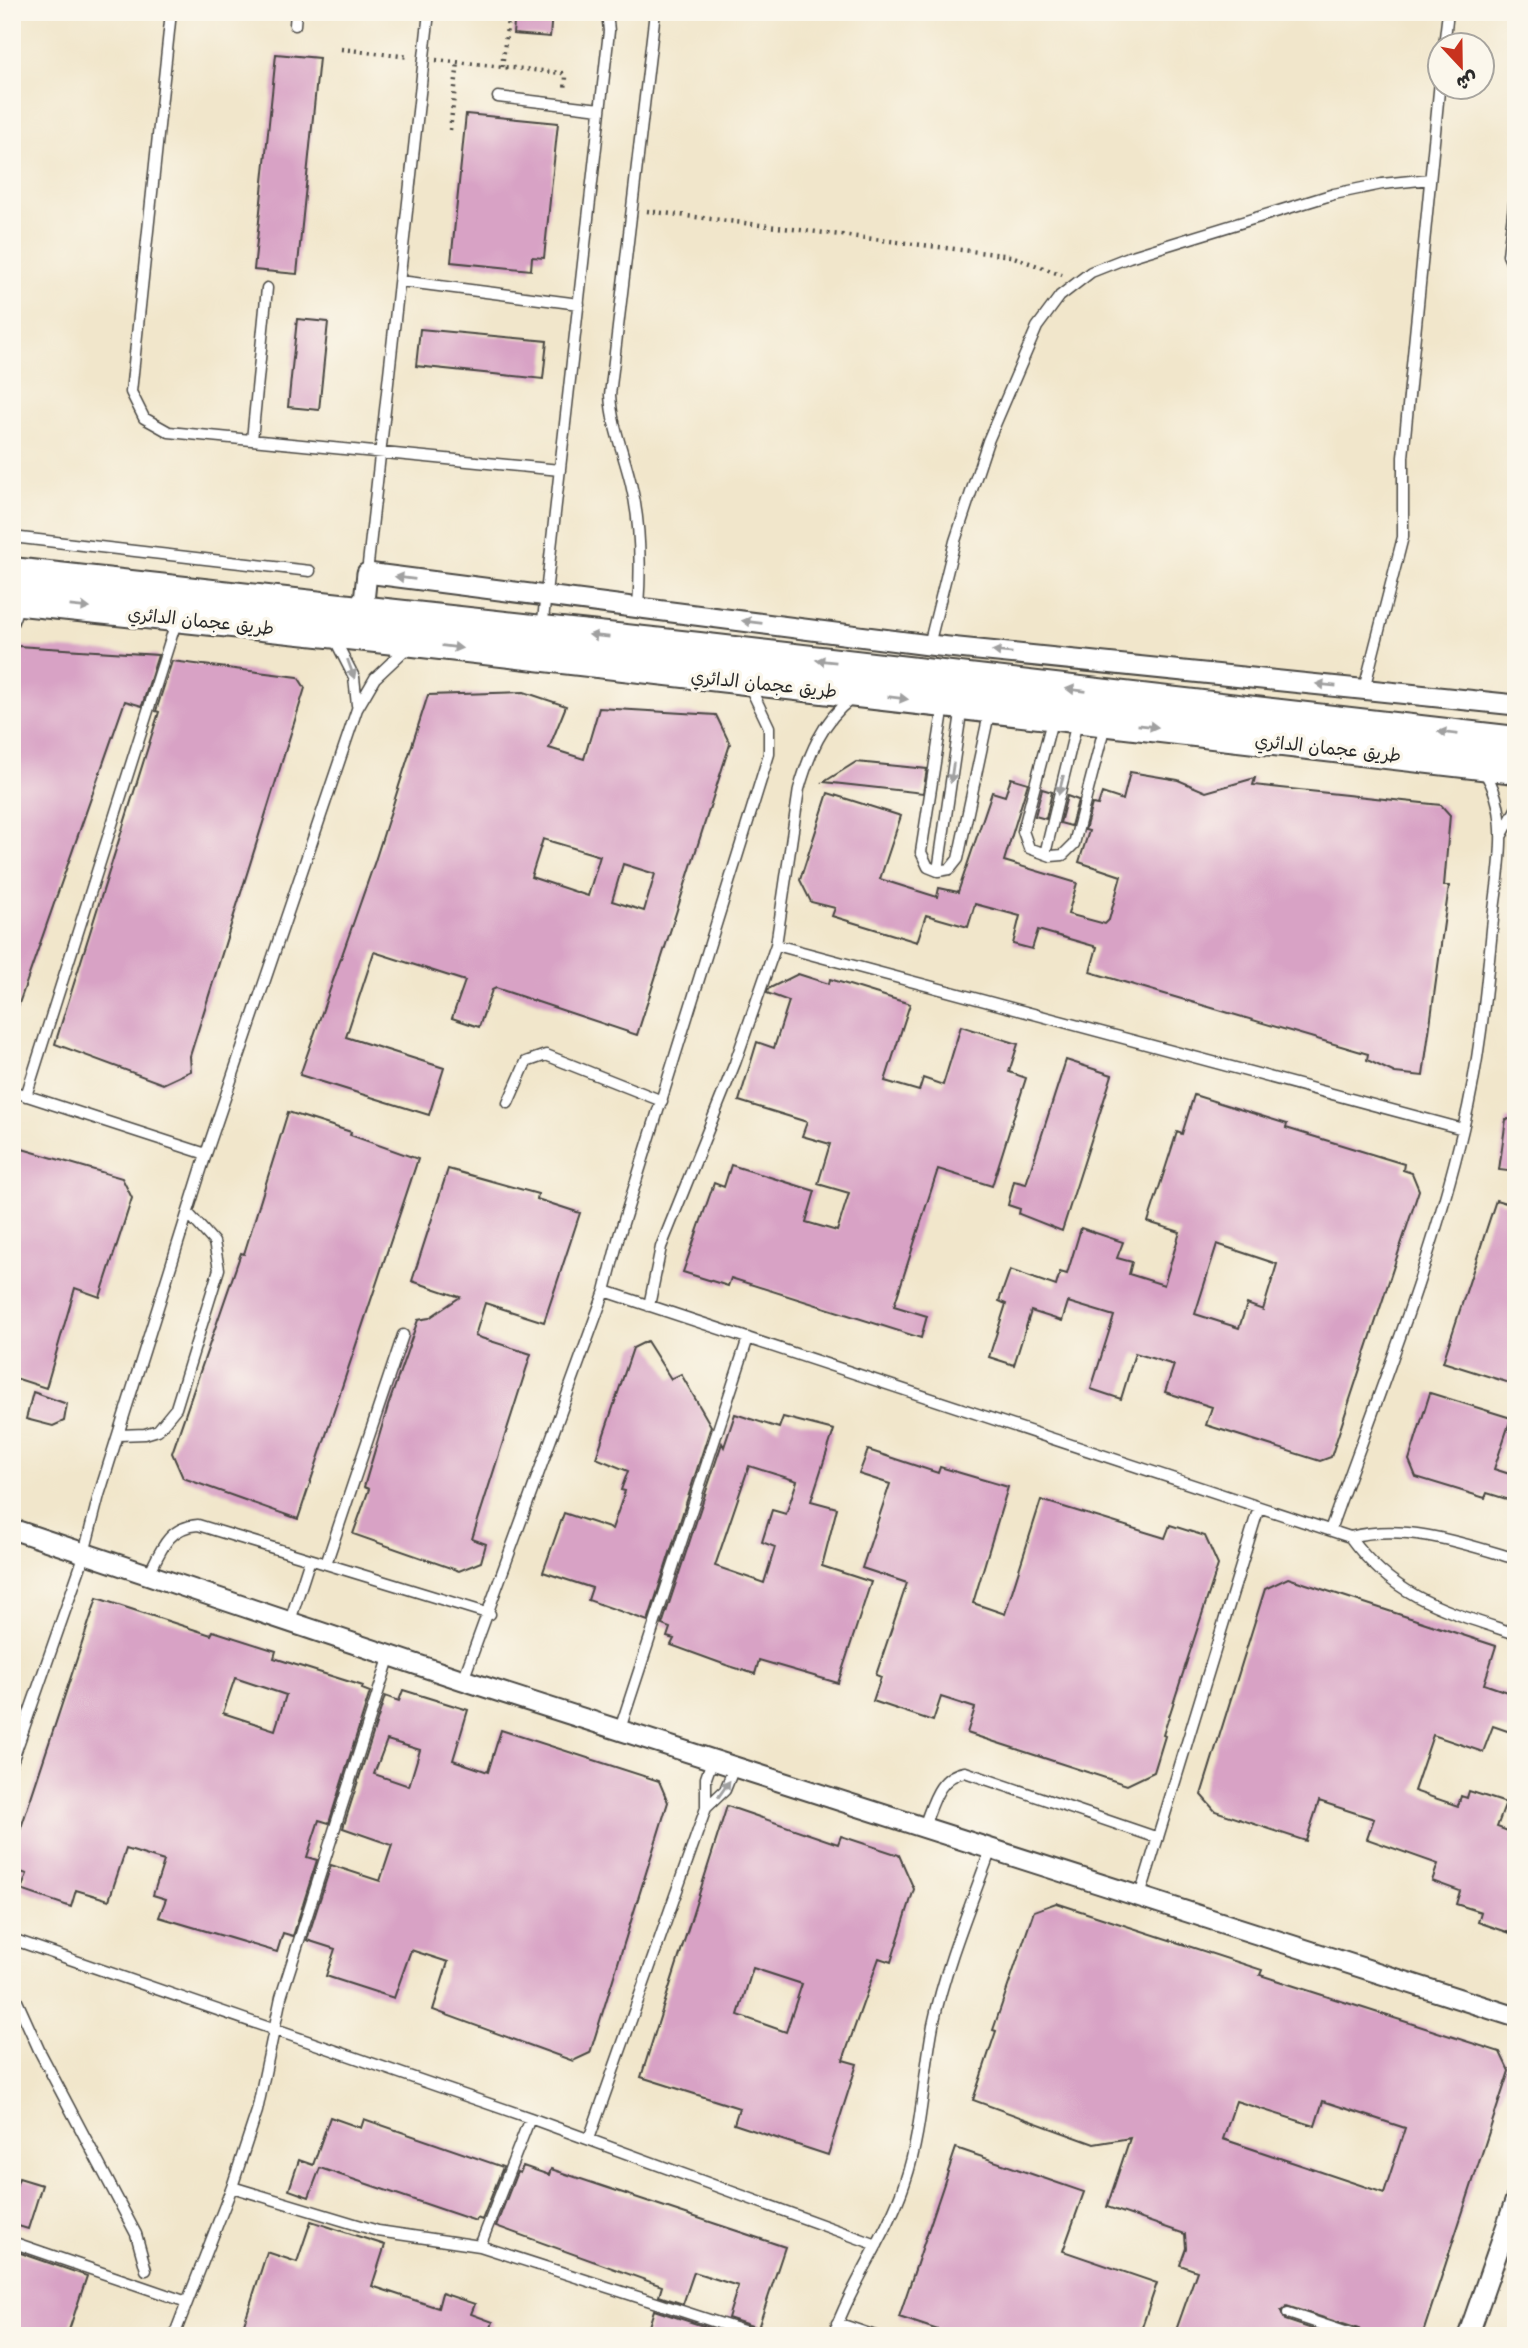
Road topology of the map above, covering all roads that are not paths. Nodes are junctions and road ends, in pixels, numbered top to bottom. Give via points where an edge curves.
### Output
1 (170, 12) edge
2 (296, 12) edge
3 (429, 12) edge
4 (607, 12) edge
5 (654, 12) edge
6 (1448, 12) edge
7 (295, 25) dead end
8 (1446, 32) edge
9 (498, 97) dead end
10 (1438, 102) edge
11 (600, 109) junction
12 (1430, 179) junction
13 (1516, 188) edge
14 (1516, 273) edge
15 (400, 281) junction
16 (267, 288) dead end
17 (579, 304) junction
18 (252, 440) junction
19 (378, 452) junction
20 (560, 470) junction
21 (12, 537) edge
22 (310, 571) dead end
23 (12, 572) edge
24 (367, 573) junction
25 (546, 595) junction
26 (638, 607) junction
27 (15, 608) edge
28 (363, 611) junction
29 (178, 618) junction
30 (542, 630) junction
31 (331, 634) junction
32 (414, 642) junction
33 (929, 645) junction
34 (747, 681) junction
35 (1364, 689) junction
36 (858, 694) junction
37 (953, 705) junction
38 (1516, 705) edge
39 (990, 708) junction
40 (357, 709) junction
41 (1065, 717) junction
42 (1106, 722) junction
43 (1516, 741) edge
44 (1478, 764) junction
45 (1516, 769) edge
46 (1516, 808) edge
47 (1502, 835) junction
48 (1045, 854) junction
49 (938, 871) junction
50 (776, 945) junction
51 (12, 1091) edge
52 (26, 1096) junction
53 (662, 1101) junction
54 (508, 1103) dead end
55 (1463, 1129) junction
56 (206, 1154) junction
57 (188, 1213) junction
58 (605, 1291) junction
59 (649, 1306) junction
60 (403, 1335) dead end
61 (748, 1338) junction
62 (119, 1435) junction
63 (1259, 1507) junction
64 (12, 1529) edge
65 (1330, 1530) junction
66 (1350, 1537) junction
67 (82, 1552) junction
68 (310, 1559) junction
69 (1516, 1559) edge
70 (326, 1564) junction
71 (149, 1574) junction
72 (490, 1614) junction
73 (290, 1621) junction
74 (1516, 1634) edge
75 (390, 1655) junction
76 (463, 1680) junction
77 (620, 1729) junction
78 (713, 1758) junction
79 (12, 1762) edge
80 (735, 1765) junction
81 (706, 1808) junction
82 (924, 1826) junction
83 (1158, 1838) junction
84 (991, 1848) junction
85 (1140, 1896) junction
86 (12, 1939) edge
87 (12, 1990) edge
88 (1516, 2017) edge
89 (274, 2029) junction
90 (530, 2118) junction
91 (589, 2139) junction
92 (232, 2187) junction
93 (1516, 2199) edge
94 (12, 2242) edge
95 (877, 2245) junction
96 (480, 2246) junction
97 (146, 2270) dead end
98 (187, 2302) junction
99 (1287, 2313) dead end
100 (837, 2323) junction
101 (174, 2336) edge
102 (759, 2336) edge
103 (833, 2336) edge
104 (875, 2336) edge
105 (1357, 2336) edge
106 (1468, 2336) edge

1 - 18 lane via 131,392 137,411 160,429
2 - 7 lane
3 - 15 lane
4 - 11 lane
5 - 26 lane via 610,395 637,517
6 - 8 lane
9 - 11 lane
10 - 12 lane
11 - 17 lane
12 - 33 lane via 1334,194 1110,263 1074,283 1037,327 1007,392 971,490
12 - 35 lane via 1403,457 1403,537
13 - 14 lane via 1508,255
15 - 17 lane
15 - 19 lane
16 - 18 lane
17 - 20 lane
18 - 19 lane
19 - 20 lane
19 - 24 lane
20 - 25 lane
21 - 22 lane
23 - 28 main road, طريق عجمان الدائري
25 -> 24 street
24 - 28 street
25 - 26 street
25 - 30 lane
33 -> 26 street
27 -> 29 main road, طريق عجمان الدائري
28 - 30 main road, طريق عجمان الدائري
29 - 31 main road, طريق عجمان الدائري
29 - 52 lane
43 -> 30 main road, طريق عجمان الدائري
31 - 32 main road, طريق عجمان الدائري
31 -> 40 lane via 352,669
32 -> 34 main road, طريق عجمان الدائري
32 - 40 lane via 375,678
35 -> 33 street
34 - 36 main road, طريق عجمان الدائري
34 - 53 lane via 769,727 769,754
35 - 38 street
36 -> 37 main road, طريق عجمان الدائري
36 - 50 lane via 826,726 805,770
37 - 39 main road, طريق عجمان الدائري
37 -> 49 lane
37 - 49 lane via 922,847 924,863
39 - 41 main road, طريق عجمان الدائري
39 - 49 lane via 958,859 950,869
40 - 56 lane
41 - 42 main road, طريق عجمان الدائري
41 -> 48 lane
41 - 48 lane via 1024,826 1026,843
42 -> 44 main road, طريق عجمان الدائري
42 - 48 lane via 1074,844 1063,855
44 - 45 main road, طريق عجمان الدائري
44 - 47 lane via 1495,795
46 - 47 lane
47 - 55 lane via 1482,1030
50 - 55 lane
50 - 59 lane via 735,1063 661,1247
51 - 52 lane
52 - 56 lane
53 - 54 lane via 546,1055 526,1062
53 - 58 lane
55 - 65 lane via 1428,1250
56 - 57 lane
57 - 62 lane
57 - 62 lane via 214,1242 219,1269 192,1358 172,1416 158,1430
58 - 59 lane
58 - 72 lane
59 - 61 lane
60 - 70 lane
61 - 63 lane
61 - 77 lane
62 - 67 lane
63 - 65 lane
63 - 83 lane
64 - 67 street
65 - 66 lane
66 - 69 lane via 1373,1531 1423,1535
66 - 74 lane via 1400,1589 1443,1610
67 - 71 street
67 - 79 lane
68 - 70 lane
68 - 71 lane via 198,1525 169,1536
68 - 73 lane
70 - 72 lane
71 - 73 street
72 - 76 lane
73 - 75 street
75 - 76 street
75 - 89 lane
76 - 77 street
77 - 78 street
78 - 80 street
78 - 81 lane via 706,1778
81 -> 80 lane via 725,1790
80 - 82 street
81 - 91 lane
82 - 83 lane via 947,1778 965,1772
82 - 84 street
83 - 85 lane
84 - 85 street
84 - 95 lane via 943,1986 906,2180
85 - 88 street
86 - 89 lane
87 - 97 lane via 136,2234
89 - 90 lane
89 - 92 lane via 257,2111
90 - 91 lane
90 - 96 lane
91 - 95 lane
92 - 96 lane via 378,2231
92 - 98 lane
93 - 106 street
94 - 98 lane
95 - 100 lane
96 - 102 lane
98 - 101 lane
99 - 105 lane
100 - 103 lane
100 - 104 lane

